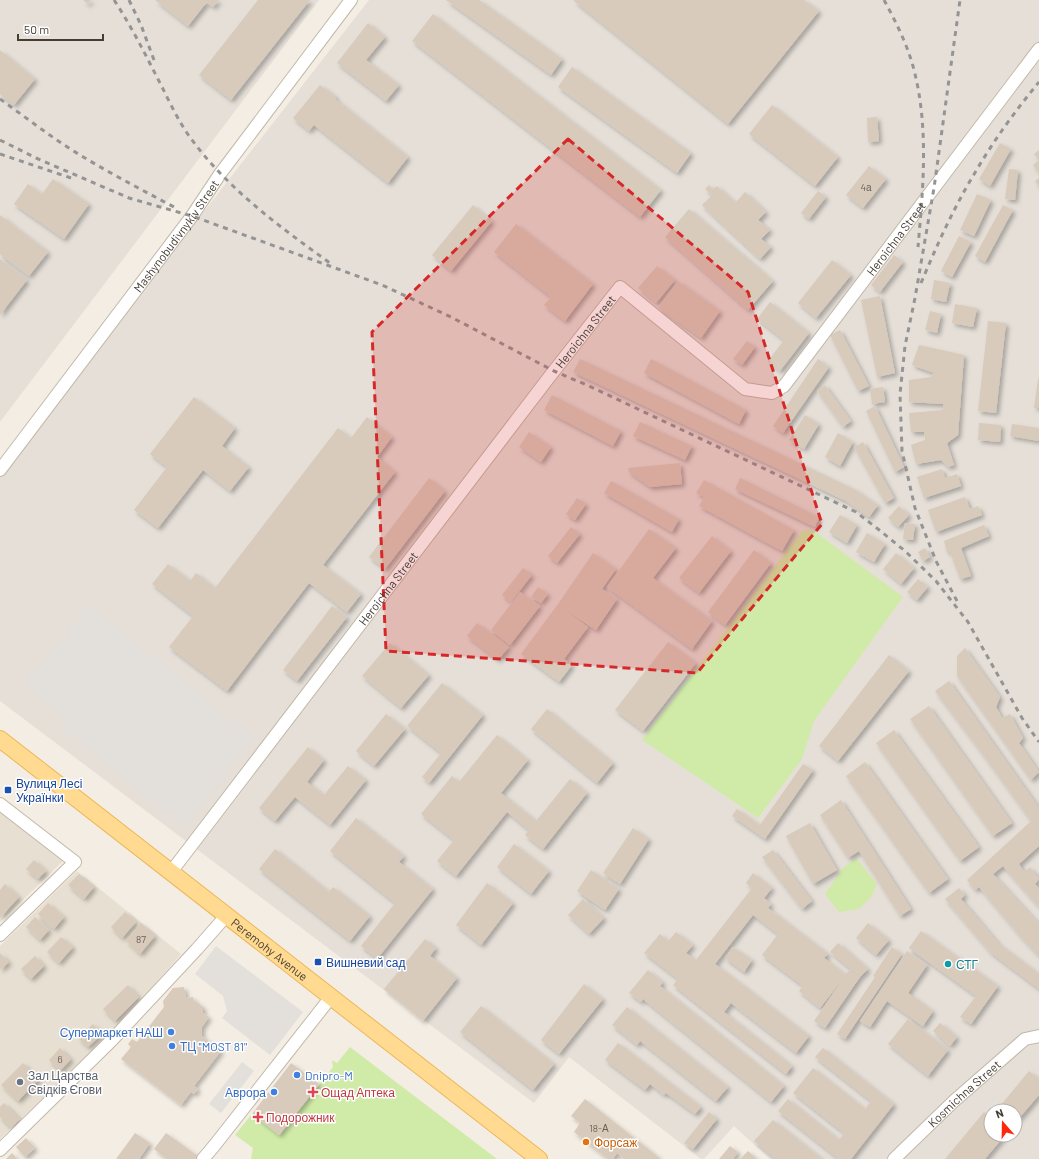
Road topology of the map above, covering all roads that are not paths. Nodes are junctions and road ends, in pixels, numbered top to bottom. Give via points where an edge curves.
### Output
1 (351, 0) edge
2 (1039, 50) edge
3 (0, 470) edge
4 (0, 739) edge
5 (0, 804) edge
6 (171, 872) junction
7 (226, 916) junction
8 (0, 935) edge
9 (331, 997) junction
10 (1039, 1036) edge
11 (0, 1150) edge
12 (203, 1159) edge
13 (539, 1159) edge
14 (894, 1159) edge

1 - 3 street, Mashynobudivnykiv Street
2 - 6 street, Heroichna Street via 784,386 772,393 745,389 620,287
4 - 6 main road, Peremohy Avenue
5 - 8 street via 75,862
6 - 7 main road, Peremohy Avenue
7 - 9 main road, Peremohy Avenue
7 - 11 street via 112,1040
9 - 12 street
9 - 13 main road, Peremohy Avenue
10 - 14 street, Kosmichna Street via 1025,1039 954,1101

